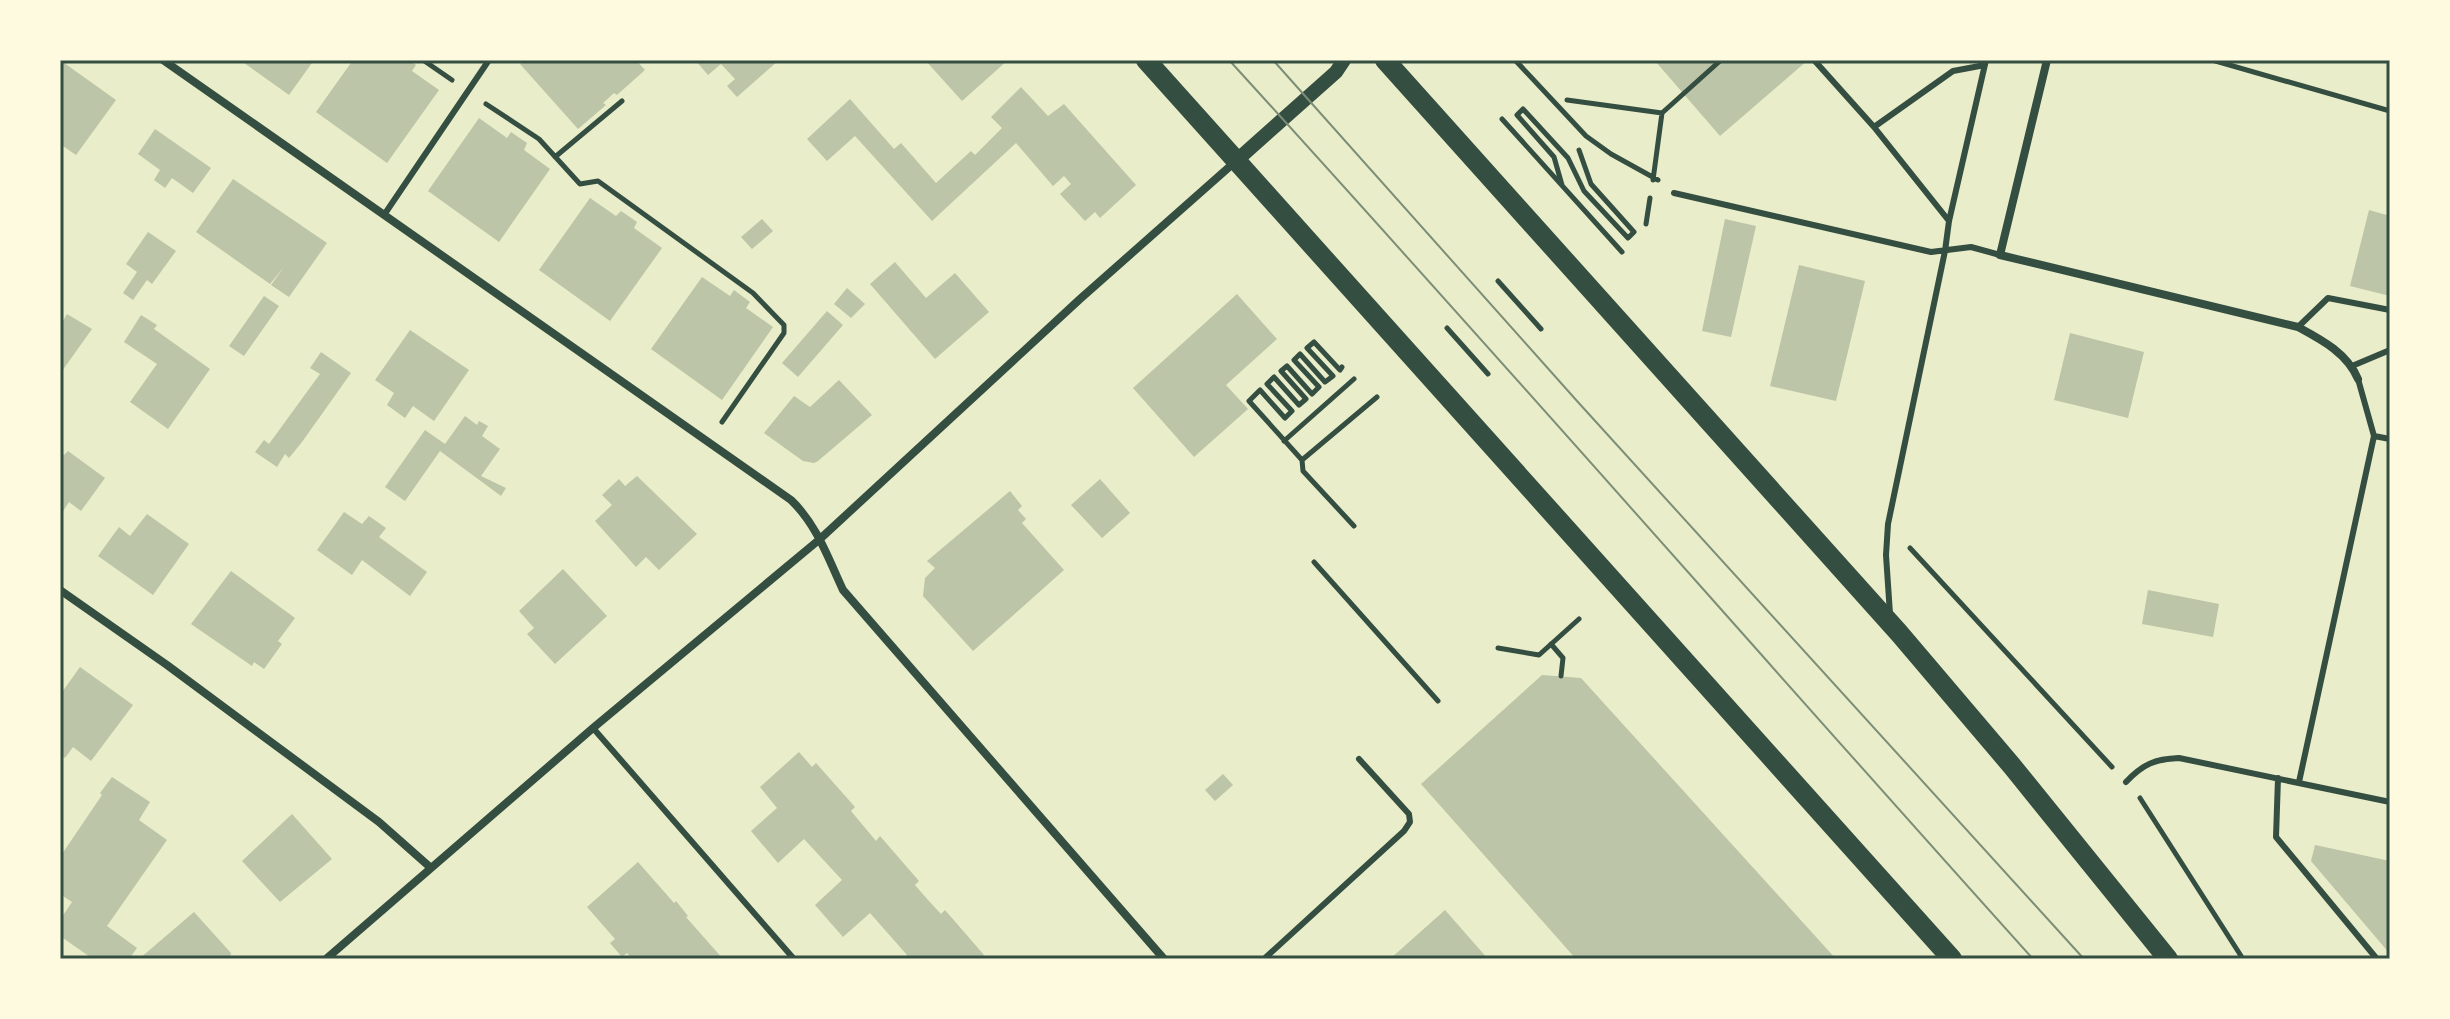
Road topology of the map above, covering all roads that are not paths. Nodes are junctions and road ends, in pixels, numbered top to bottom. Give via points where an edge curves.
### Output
1 (163, 60) edge
2 (489, 60) edge
3 (1146, 60) edge
4 (1344, 60) edge
5 (1385, 60) edge
6 (1814, 60) edge
7 (2047, 60) edge
8 (1985, 62) edge
9 (1874, 127) junction
10 (1236, 161) junction
11 (1674, 193) road end
12 (384, 215) junction
13 (1949, 221) junction
14 (1945, 251) junction
15 (2000, 255) junction
16 (2390, 310) edge
17 (2298, 327) junction
18 (2390, 350) edge
19 (2352, 366) junction
20 (2358, 379) joint
21 (2374, 436) junction
22 (2390, 439) edge
23 (820, 539) junction
24 (60, 590) edge
25 (1891, 625) junction
26 (593, 728) junction
27 (1359, 759) dead end
28 (2278, 778) junction
29 (2126, 782) road end
30 (2299, 782) junction
31 (2390, 802) edge
32 (431, 868) junction
33 (326, 959) edge
34 (794, 959) edge
35 (1164, 959) edge
36 (1264, 959) edge
37 (1952, 959) edge
38 (2168, 959) edge
39 (2377, 959) edge

1 - 12 street
2 - 12 lane
3 - 10 main road
4 - 10 street
5 - 25 main road
6 - 9 lane
7 - 15 street
8 - 9 lane via 1953,71
8 - 13 lane
9 - 13 lane
10 - 23 street
10 - 37 main road
11 - 14 lane
12 - 23 street via 791,500
13 - 14 lane
14 - 15 lane via 1971,247
14 - 25 lane via 1888,524
15 - 17 street
16 - 17 lane via 2328,298
17 - 19 street via 2329,344
18 - 19 lane
19 - 20 street
20 - 21 lane
21 - 22 lane
21 - 30 lane
23 - 26 street
23 - 35 street via 843,590
24 - 32 street via 379,822
25 - 38 main road
26 - 32 street
26 - 34 lane
27 - 36 lane via 1409,814 1410,822
28 - 29 lane via 2179,758 2142,765
28 - 30 lane
28 - 39 lane via 2276,837
30 - 31 lane
32 - 33 street

